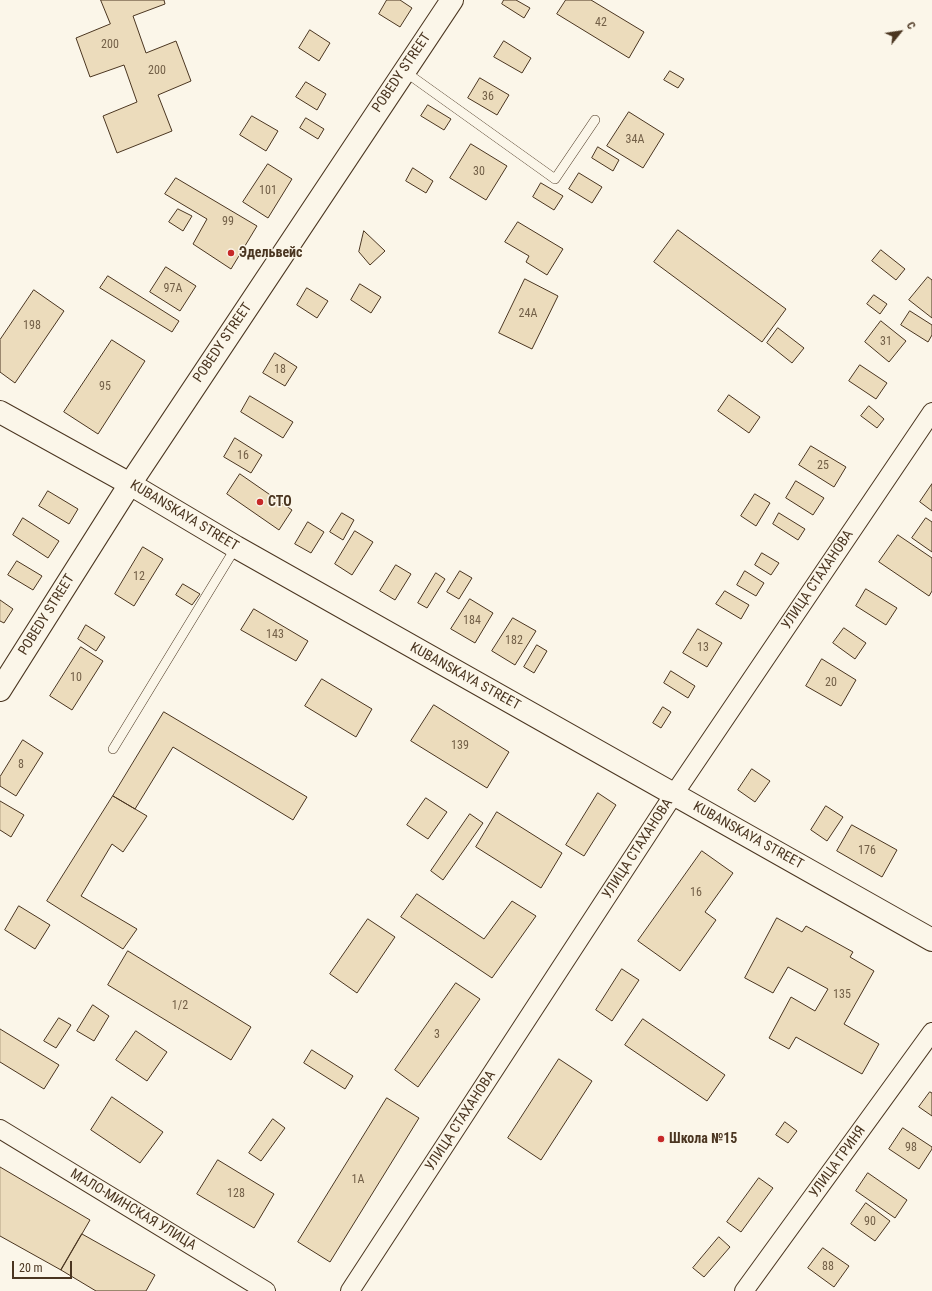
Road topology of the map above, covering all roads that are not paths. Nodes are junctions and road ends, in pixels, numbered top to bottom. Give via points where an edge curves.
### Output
1 (452, 0) edge
2 (404, 71) junction
3 (595, 120) dead end
4 (0, 412) edge
5 (932, 412) edge
6 (130, 484) junction
7 (236, 547) junction
8 (0, 690) edge
9 (113, 750) dead end
10 (674, 794) junction
11 (932, 940) edge
12 (932, 1032) edge
13 (0, 1129) edge
14 (266, 1291) edge
15 (350, 1291) edge
16 (744, 1291) edge

1 - 2 street, POBEDY STREET
2 - 3 lane via 555,178
2 - 6 street, POBEDY STREET
4 - 6 street, KUBANSKAYA STREET
5 - 10 street, УЛИЦА СТАХАНОВА
6 - 7 street, KUBANSKAYA STREET
6 - 8 street, POBEDY STREET
7 - 9 lane
7 - 10 street, KUBANSKAYA STREET
10 - 11 street, KUBANSKAYA STREET
10 - 15 street, УЛИЦА СТАХАНОВА
12 - 16 street, УЛИЦА ГРИНЯ
13 - 14 street, МАЛО-МИНСКАЯ УЛИЦА

